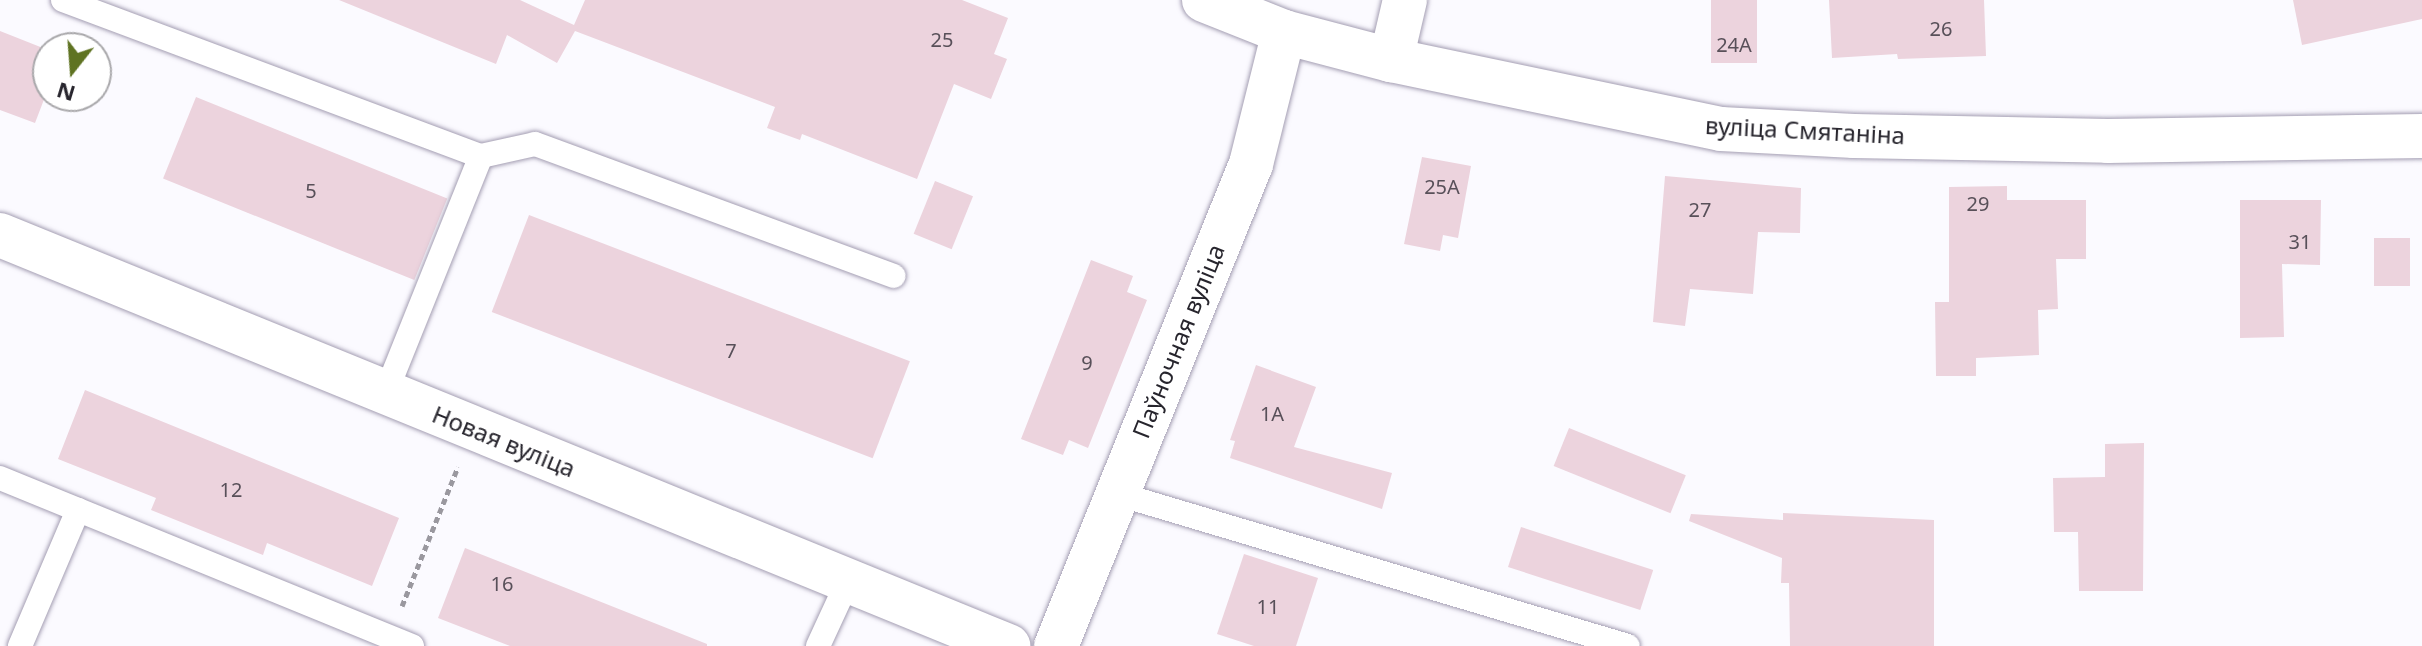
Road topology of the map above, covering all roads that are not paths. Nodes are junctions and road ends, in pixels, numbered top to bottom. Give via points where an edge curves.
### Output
1 (63, 0) edge
2 (1204, 0) edge
3 (1405, 0) edge
4 (1284, 32) junction
5 (1391, 60) junction
6 (2422, 136) edge
7 (481, 156) junction
8 (0, 235) edge
9 (894, 276) dead end
10 (386, 392) junction
11 (0, 478) edge
12 (1115, 493) junction
13 (78, 510) junction
14 (848, 581) junction
15 (401, 642) edge
16 (20, 646) edge
17 (818, 646) edge
18 (1008, 646) edge
19 (1056, 646) edge
20 (1628, 646) edge

1 - 7 lane
2 - 4 street, вуліца Смятаніна
3 - 5 street
4 - 5 street, вуліца Смятаніна
4 - 12 street, Паўночная вуліца via 1251,164
5 - 6 street, вуліца Смятаніна via 1721,129 2108,141
7 - 9 lane via 535,144
7 - 10 lane
8 - 10 street, Новая вуліца
10 - 14 street, Новая вуліца
11 - 13 lane
12 - 19 street, Паўночная вуліца
12 - 20 lane
13 - 15 lane
13 - 16 lane
14 - 17 lane
14 - 18 street, Новая вуліца

